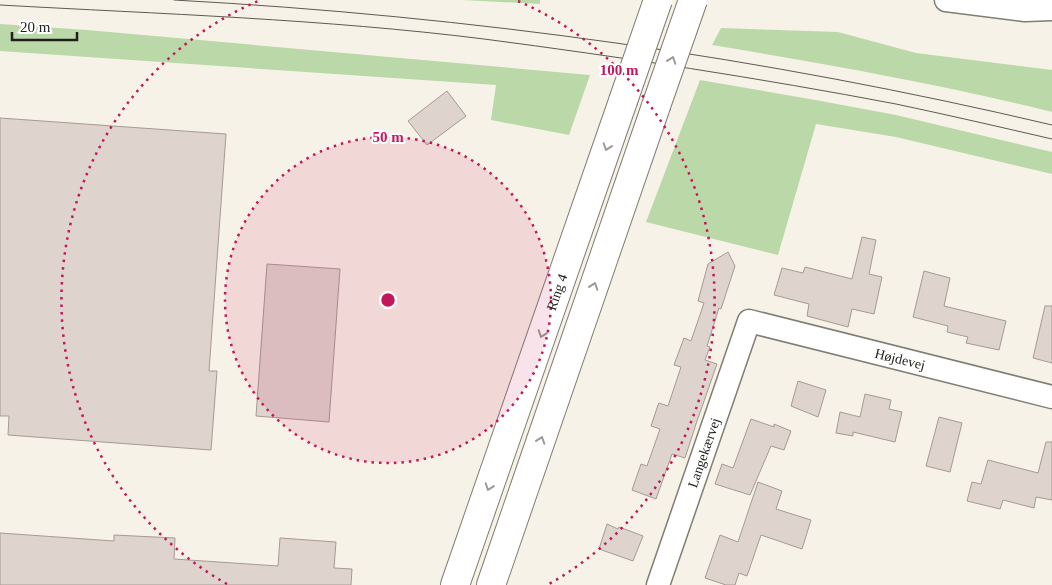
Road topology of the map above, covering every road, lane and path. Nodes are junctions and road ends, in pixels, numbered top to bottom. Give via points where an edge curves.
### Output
1 (658, 0) edge
2 (693, 0) edge
3 (946, 0) edge
4 (1052, 9) edge
5 (749, 321) joint
6 (1052, 397) edge
7 (455, 585) edge
8 (491, 585) edge
9 (658, 585) edge

1 -> 7 main road, Ring 4, bridge
8 -> 2 main road, bridge
3 - 4 street via 1025,10
5 - 6 street, Højdevej
5 - 9 street, Langekærvej

